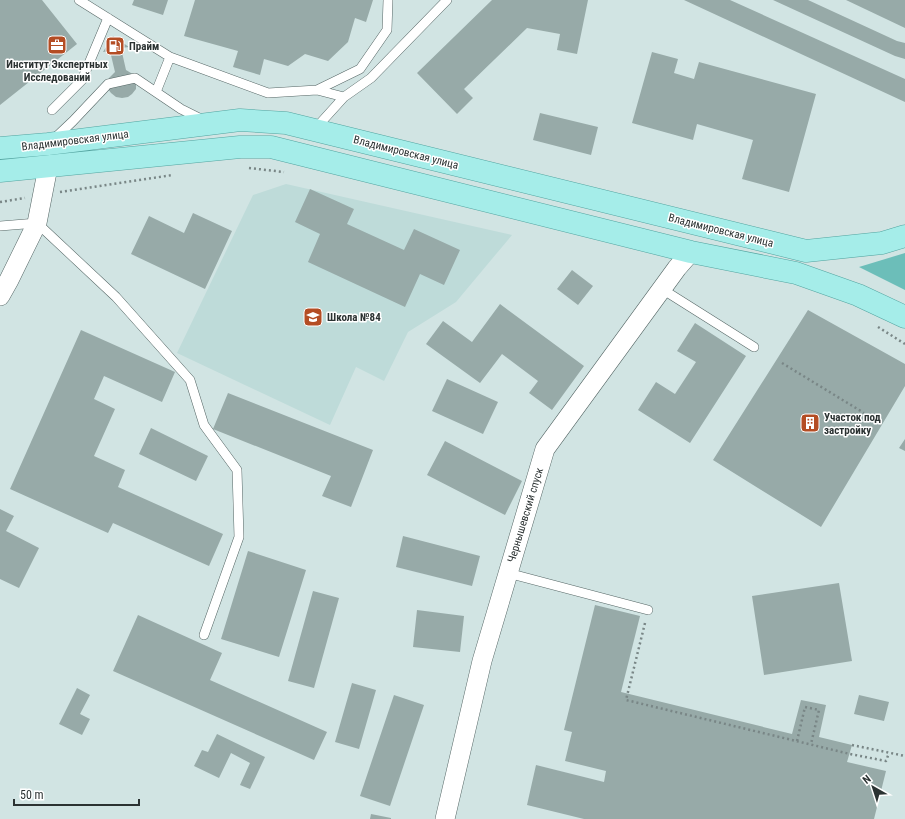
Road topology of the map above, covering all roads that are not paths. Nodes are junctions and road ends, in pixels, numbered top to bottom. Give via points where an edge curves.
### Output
1 (78, 0) edge
2 (388, 0) edge
3 (447, 0) edge
4 (108, 18) junction
5 (170, 57) junction
6 (317, 90) junction
7 (156, 92) junction
8 (344, 97) junction
9 (52, 110) dead end
10 (210, 124) junction
11 (314, 130) junction
12 (48, 144) junction
13 (0, 148) edge
14 (48, 167) junction
15 (0, 171) edge
16 (37, 223) junction
17 (0, 226) edge
18 (905, 236) edge
19 (691, 252) junction
20 (662, 289) junction
21 (0, 296) edge
22 (905, 317) edge
23 (754, 347) dead end
24 (508, 573) junction
25 (648, 610) road end
26 (204, 634) dead end
27 (445, 819) edge

1 - 4 lane
2 - 6 lane via 387,30 360,69
3 - 8 lane via 371,78
4 - 5 lane
4 - 9 lane via 82,80
5 - 6 lane via 268,93
5 - 7 lane
6 - 8 lane
7 - 10 lane
7 - 12 lane via 135,78 108,84
8 - 11 lane
10 - 11 main road, Владимировская улица via 240,120 286,123
10 - 12 main road, Владимировская улица
11 - 18 main road, Владимировская улица via 806,251 882,243
12 - 13 main road, Владимировская улица
14 - 15 main road, Владимировская улица
14 - 16 street
14 - 19 main road, Владимировская улица via 240,147 271,148
16 - 17 lane
16 - 21 street
16 - 26 lane via 116,297 190,380 204,425 237,470 240,537
19 - 20 street, Чернышевский спуск
19 - 22 main road, Владимировская улица via 796,273 858,295
20 - 23 lane
20 - 24 street, Чернышевский спуск via 545,449
24 - 25 lane
24 - 27 street, Чернышевский спуск via 482,661

